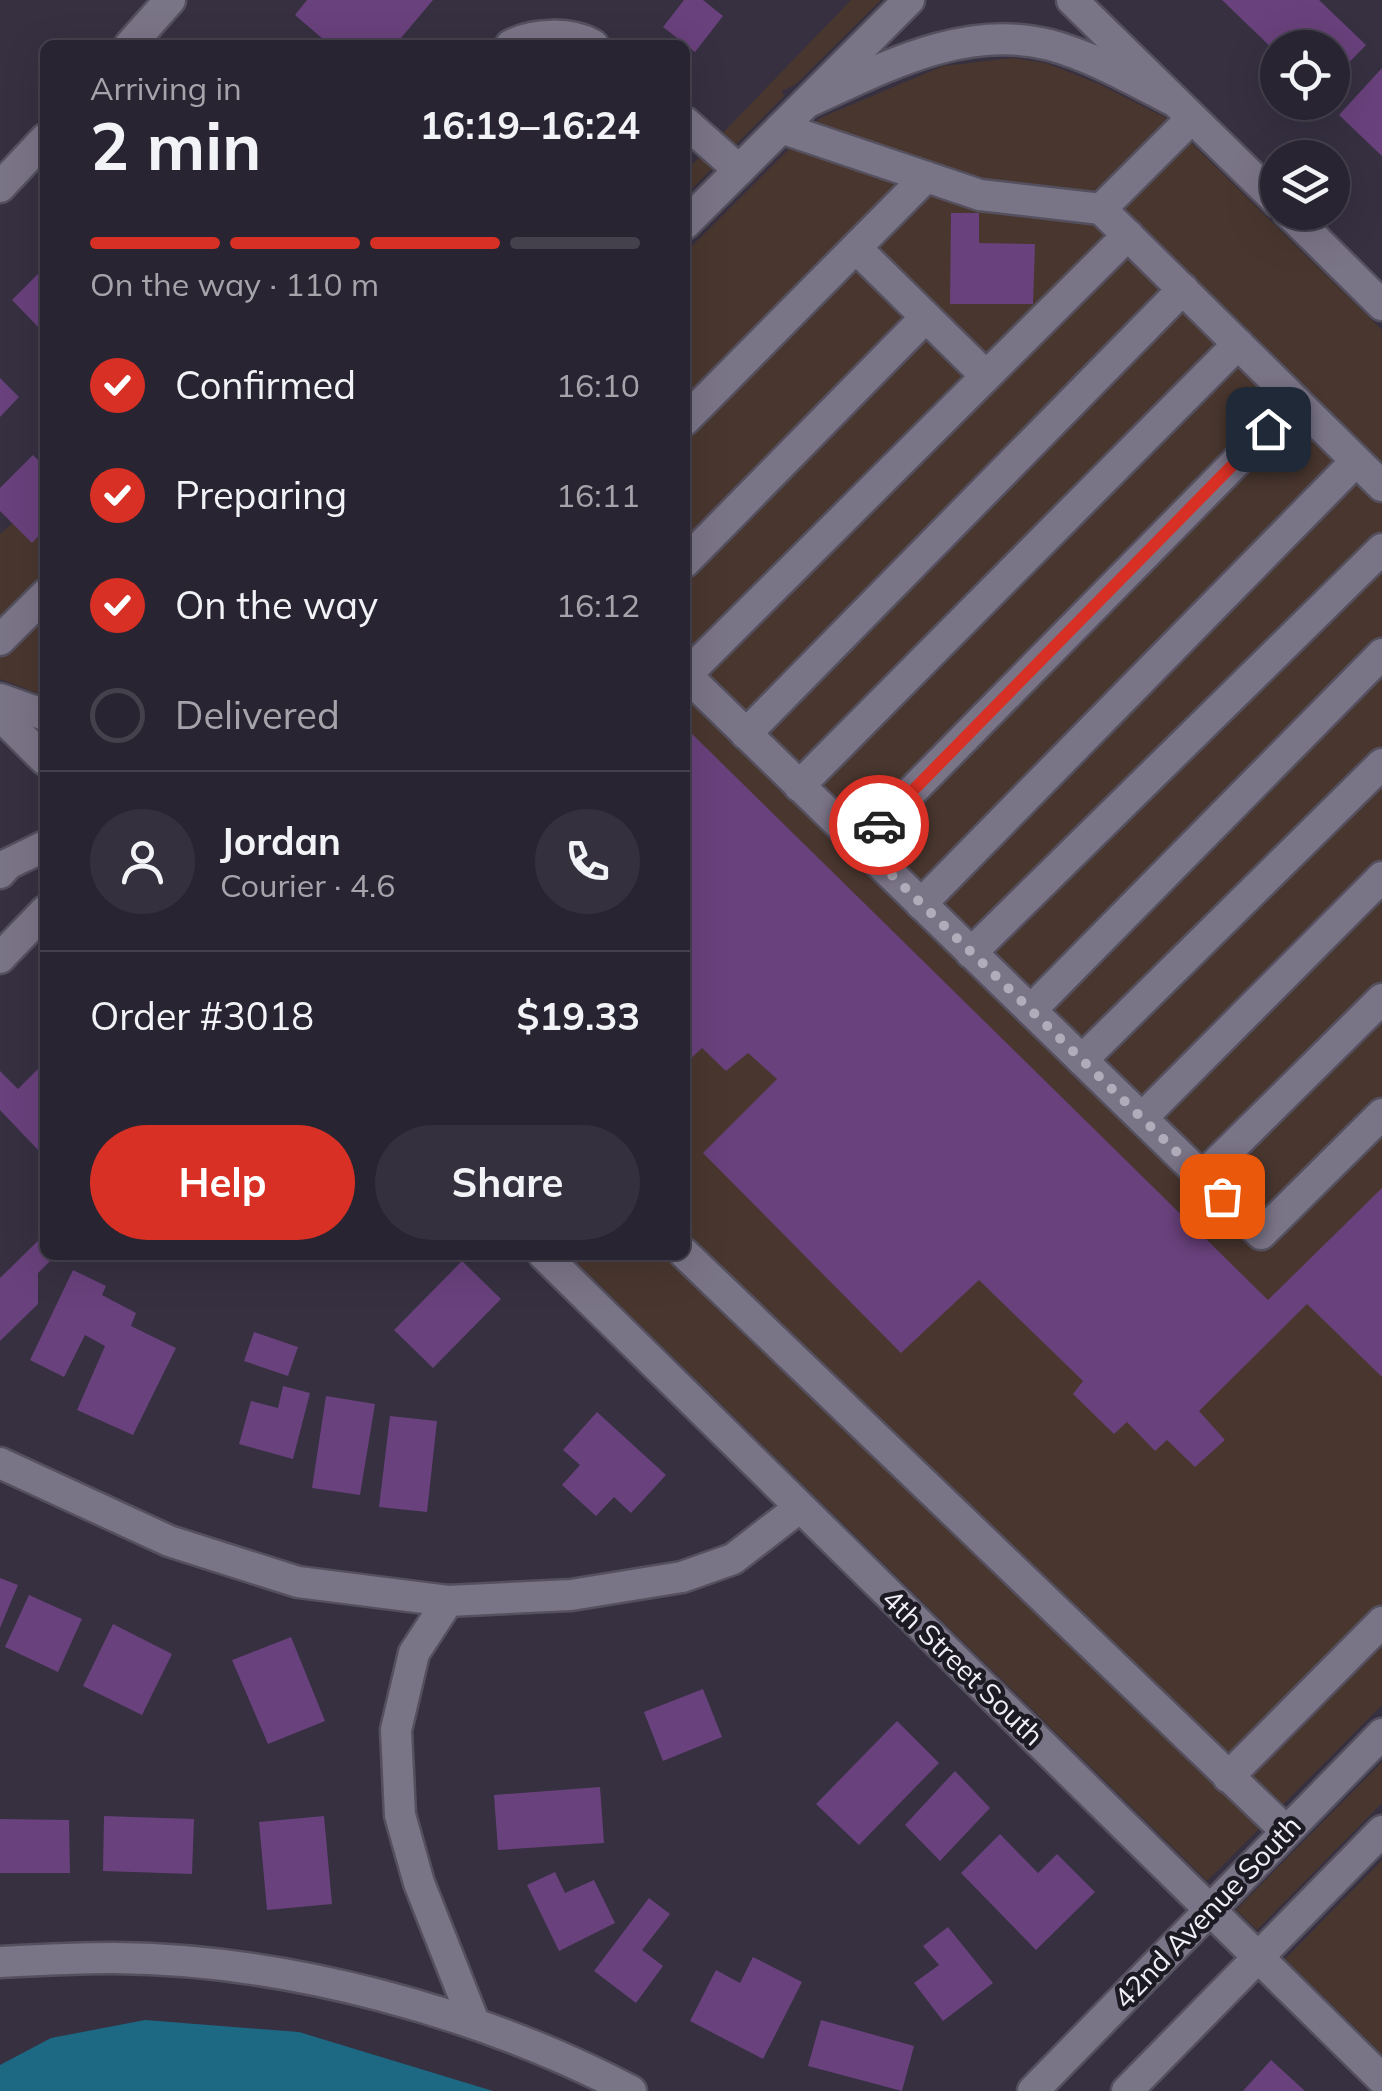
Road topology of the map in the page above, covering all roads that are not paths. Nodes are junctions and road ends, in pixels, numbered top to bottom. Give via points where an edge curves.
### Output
1 (170, 0) edge
2 (909, 0) edge
3 (1072, 0) edge
4 (134, 40) edge
5 (533, 40) edge
6 (584, 40) edge
7 (808, 102) junction
8 (1184, 110) junction
9 (690, 126) edge
10 (781, 128) junction
11 (40, 145) edge
12 (739, 170) junction
13 (926, 177) junction
14 (1260, 184) edge
15 (0, 187) edge
16 (1102, 209) junction
17 (690, 219) edge
18 (1306, 230) edge
19 (1128, 235) junction
20 (856, 248) junction
21 (1183, 289) junction
22 (1382, 304) edge
23 (926, 317) junction
24 (1238, 344) junction
25 (986, 376) junction
26 (1296, 401) junction
27 (690, 415) edge
28 (1356, 461) junction
29 (1382, 486) edge
30 (1382, 549) edge
31 (690, 557) edge
32 (40, 600) edge
33 (0, 640) edge
34 (1382, 654) edge
35 (690, 669) edge
36 (690, 679) edge
37 (0, 699) edge
38 (40, 713) edge
39 (0, 714) edge
40 (746, 734) junction
41 (40, 755) edge
42 (1382, 764) edge
43 (799, 786) junction
44 (860, 844) junction
45 (40, 848) edge
46 (0, 873) edge
47 (1382, 876) edge
48 (922, 904) junction
49 (40, 916) edge
50 (971, 952) junction
51 (0, 958) edge
52 (1382, 999) edge
53 (1030, 1010) junction
54 (1082, 1060) junction
55 (1382, 1114) edge
56 (1142, 1118) junction
57 (1202, 1177) junction
58 (690, 1259) edge
59 (549, 1260) edge
60 (0, 1463) edge
61 (799, 1508) junction
62 (448, 1601) junction
63 (1382, 1622) edge
64 (1382, 1734) edge
65 (1228, 1777) junction
66 (1286, 1832) junction
67 (1376, 1849) edge
68 (1209, 1908) junction
69 (1258, 1957) junction
70 (0, 1962) edge
71 (474, 2022) junction
72 (1382, 2079) edge
73 (631, 2091) edge
74 (1033, 2091) edge
75 (1127, 2091) edge

1 - 4 street
2 - 7 street
3 - 8 street
5 - 6 street
7 - 8 street via 936,48 1011,40 1049,45 1105,66
7 - 10 street
8 - 14 street
8 - 16 street
9 - 12 street
10 - 12 street
10 - 13 street
11 - 15 street
12 - 17 street
13 - 16 street via 980,195
13 - 20 street
16 - 19 street
18 - 22 street
19 - 21 street
19 - 25 street
20 - 23 street
20 - 27 street
21 - 24 street
21 - 40 street
23 - 25 street
23 - 31 street
24 - 26 street
24 - 43 street
25 - 35 street
26 - 28 street
26 - 44 street
28 - 29 street
28 - 48 street
30 - 50 street
32 - 33 street
34 - 53 street
36 - 40 street
37 - 38 street
39 - 41 street
40 - 43 street
42 - 54 street
43 - 44 street
44 - 48 street
45 - 46 street
47 - 56 street
48 - 50 street
49 - 51 street
50 - 53 street
52 - 57 street
53 - 54 street
54 - 56 street
55 - 57 street via 1261,1234
56 - 57 street
58 - 65 street
59 - 61 street, 4th Street South
60 - 62 street via 169,1541 298,1582
61 - 62 street via 733,1558 682,1577 571,1595
61 - 68 street, 4th Street South
62 - 71 street via 414,1653 396,1730 400,1815 432,1920
63 - 65 street
64 - 66 street, 42nd Avenue South
65 - 66 street
66 - 68 street, 42nd Avenue South
67 - 69 street
68 - 69 street, 4th Street South
68 - 74 street, 42nd Avenue South
69 - 72 street, 4th Street South
69 - 75 street
70 - 71 street via 116,1958 229,1967 341,1987
71 - 73 street via 562,2055

